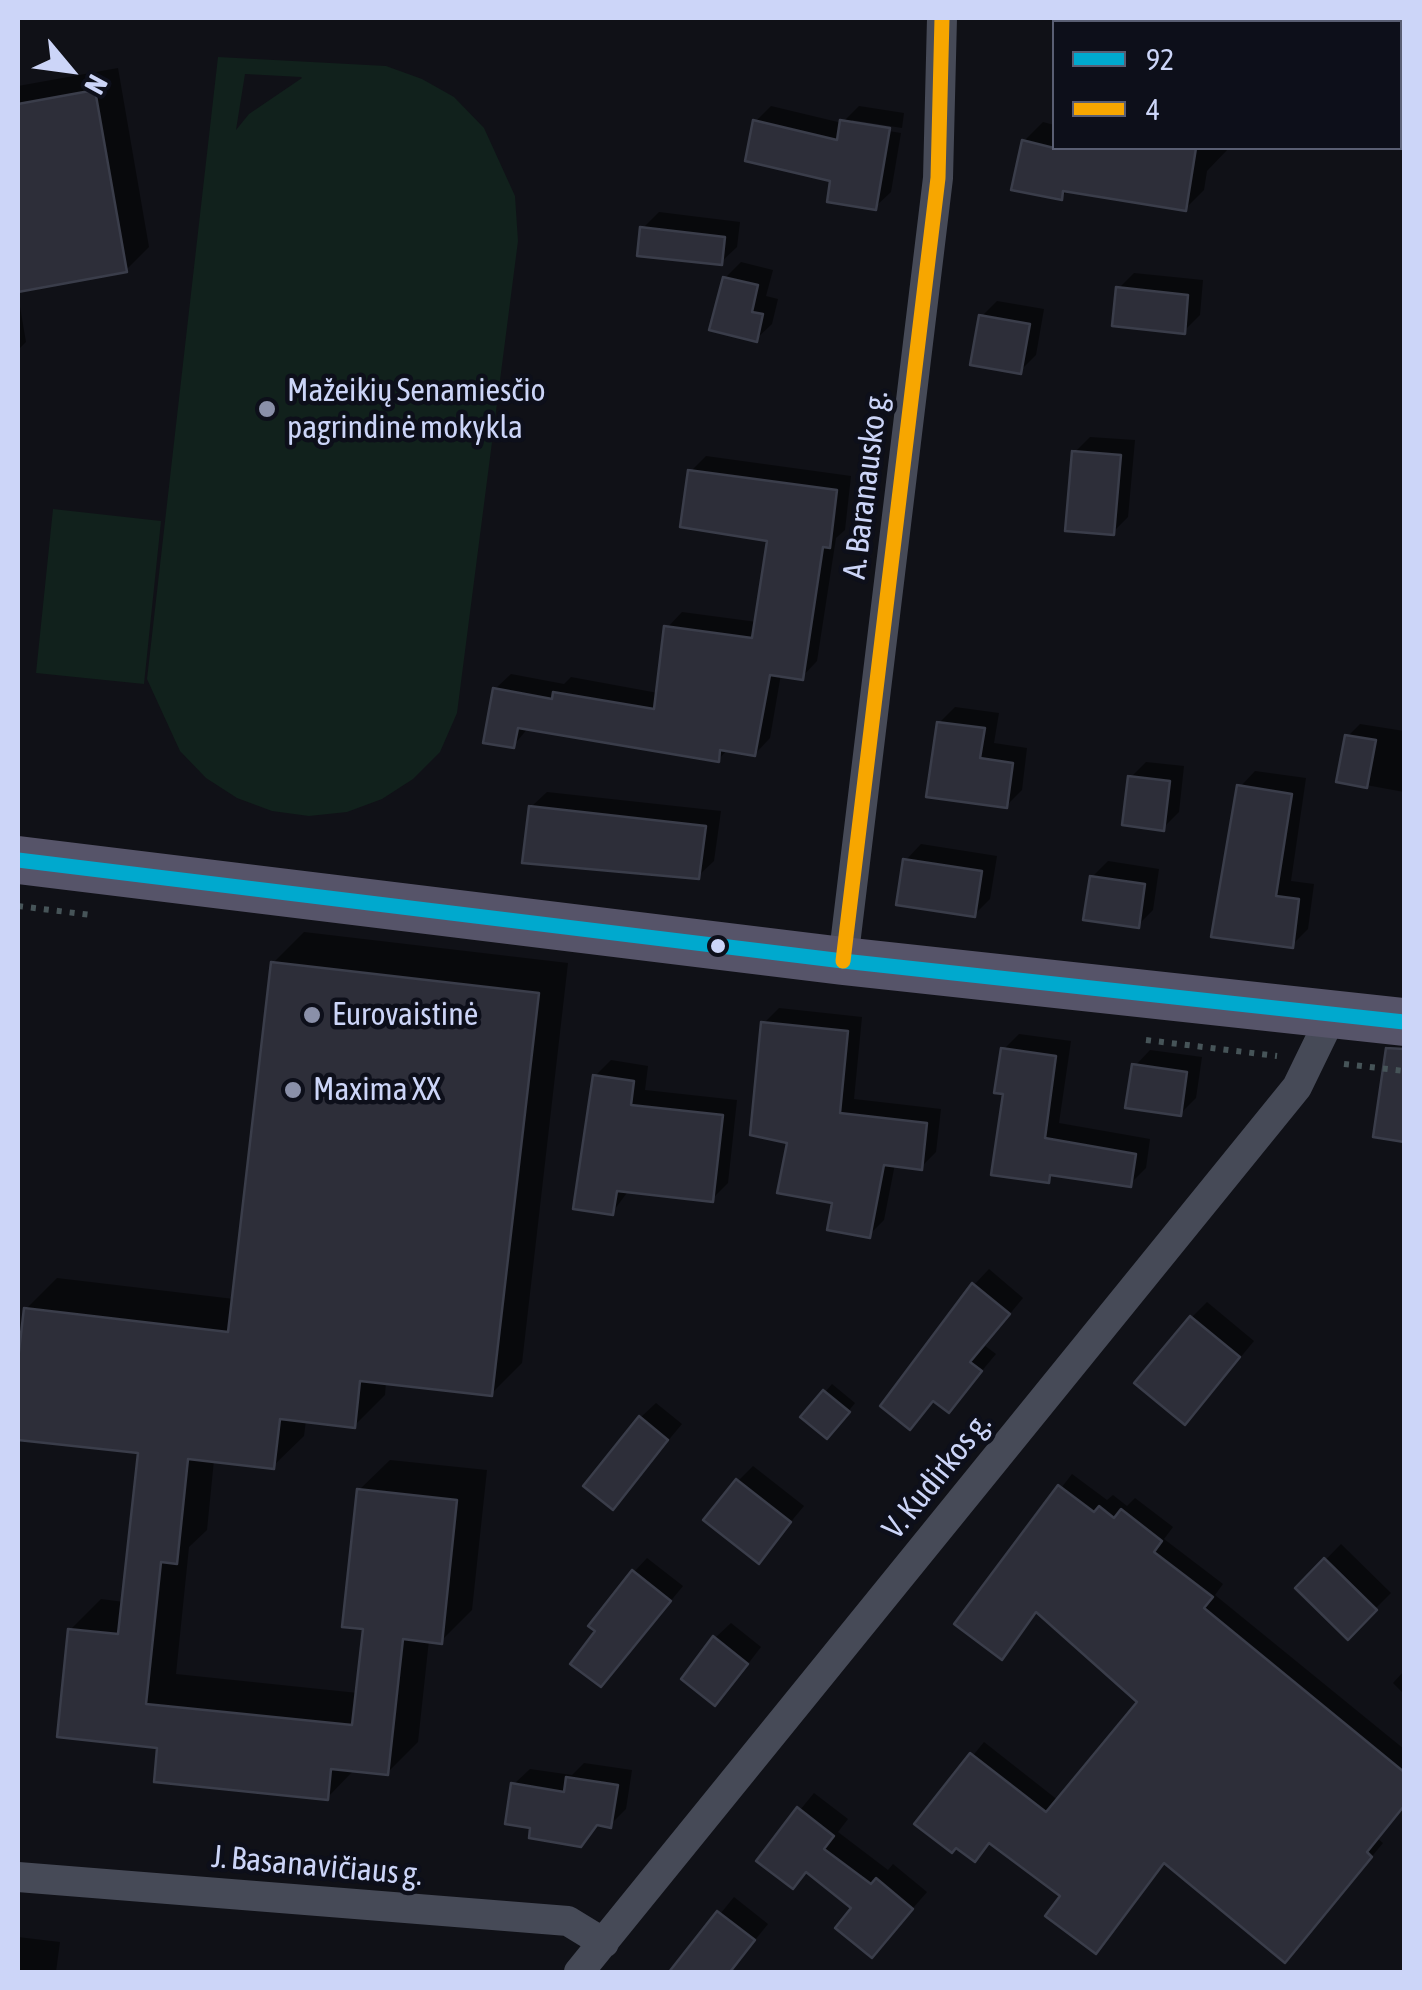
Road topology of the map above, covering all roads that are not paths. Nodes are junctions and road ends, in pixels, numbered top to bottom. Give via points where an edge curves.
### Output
1 (942, 18) edge
2 (18, 860) edge
3 (842, 961) junction
4 (1332, 1014) junction
5 (1404, 1022) edge
6 (18, 1877) edge
7 (604, 1943) junction
8 (580, 1972) edge

1 - 3 street, A. Baranausko g. via 938,178
2 - 3 main road
3 - 4 main road
4 - 5 main road
4 - 7 street, V. Kudirkos g. via 1297,1087
6 - 7 street, J. Basanavičiaus g. via 568,1921
7 - 8 street, V. Kudirkos g.

